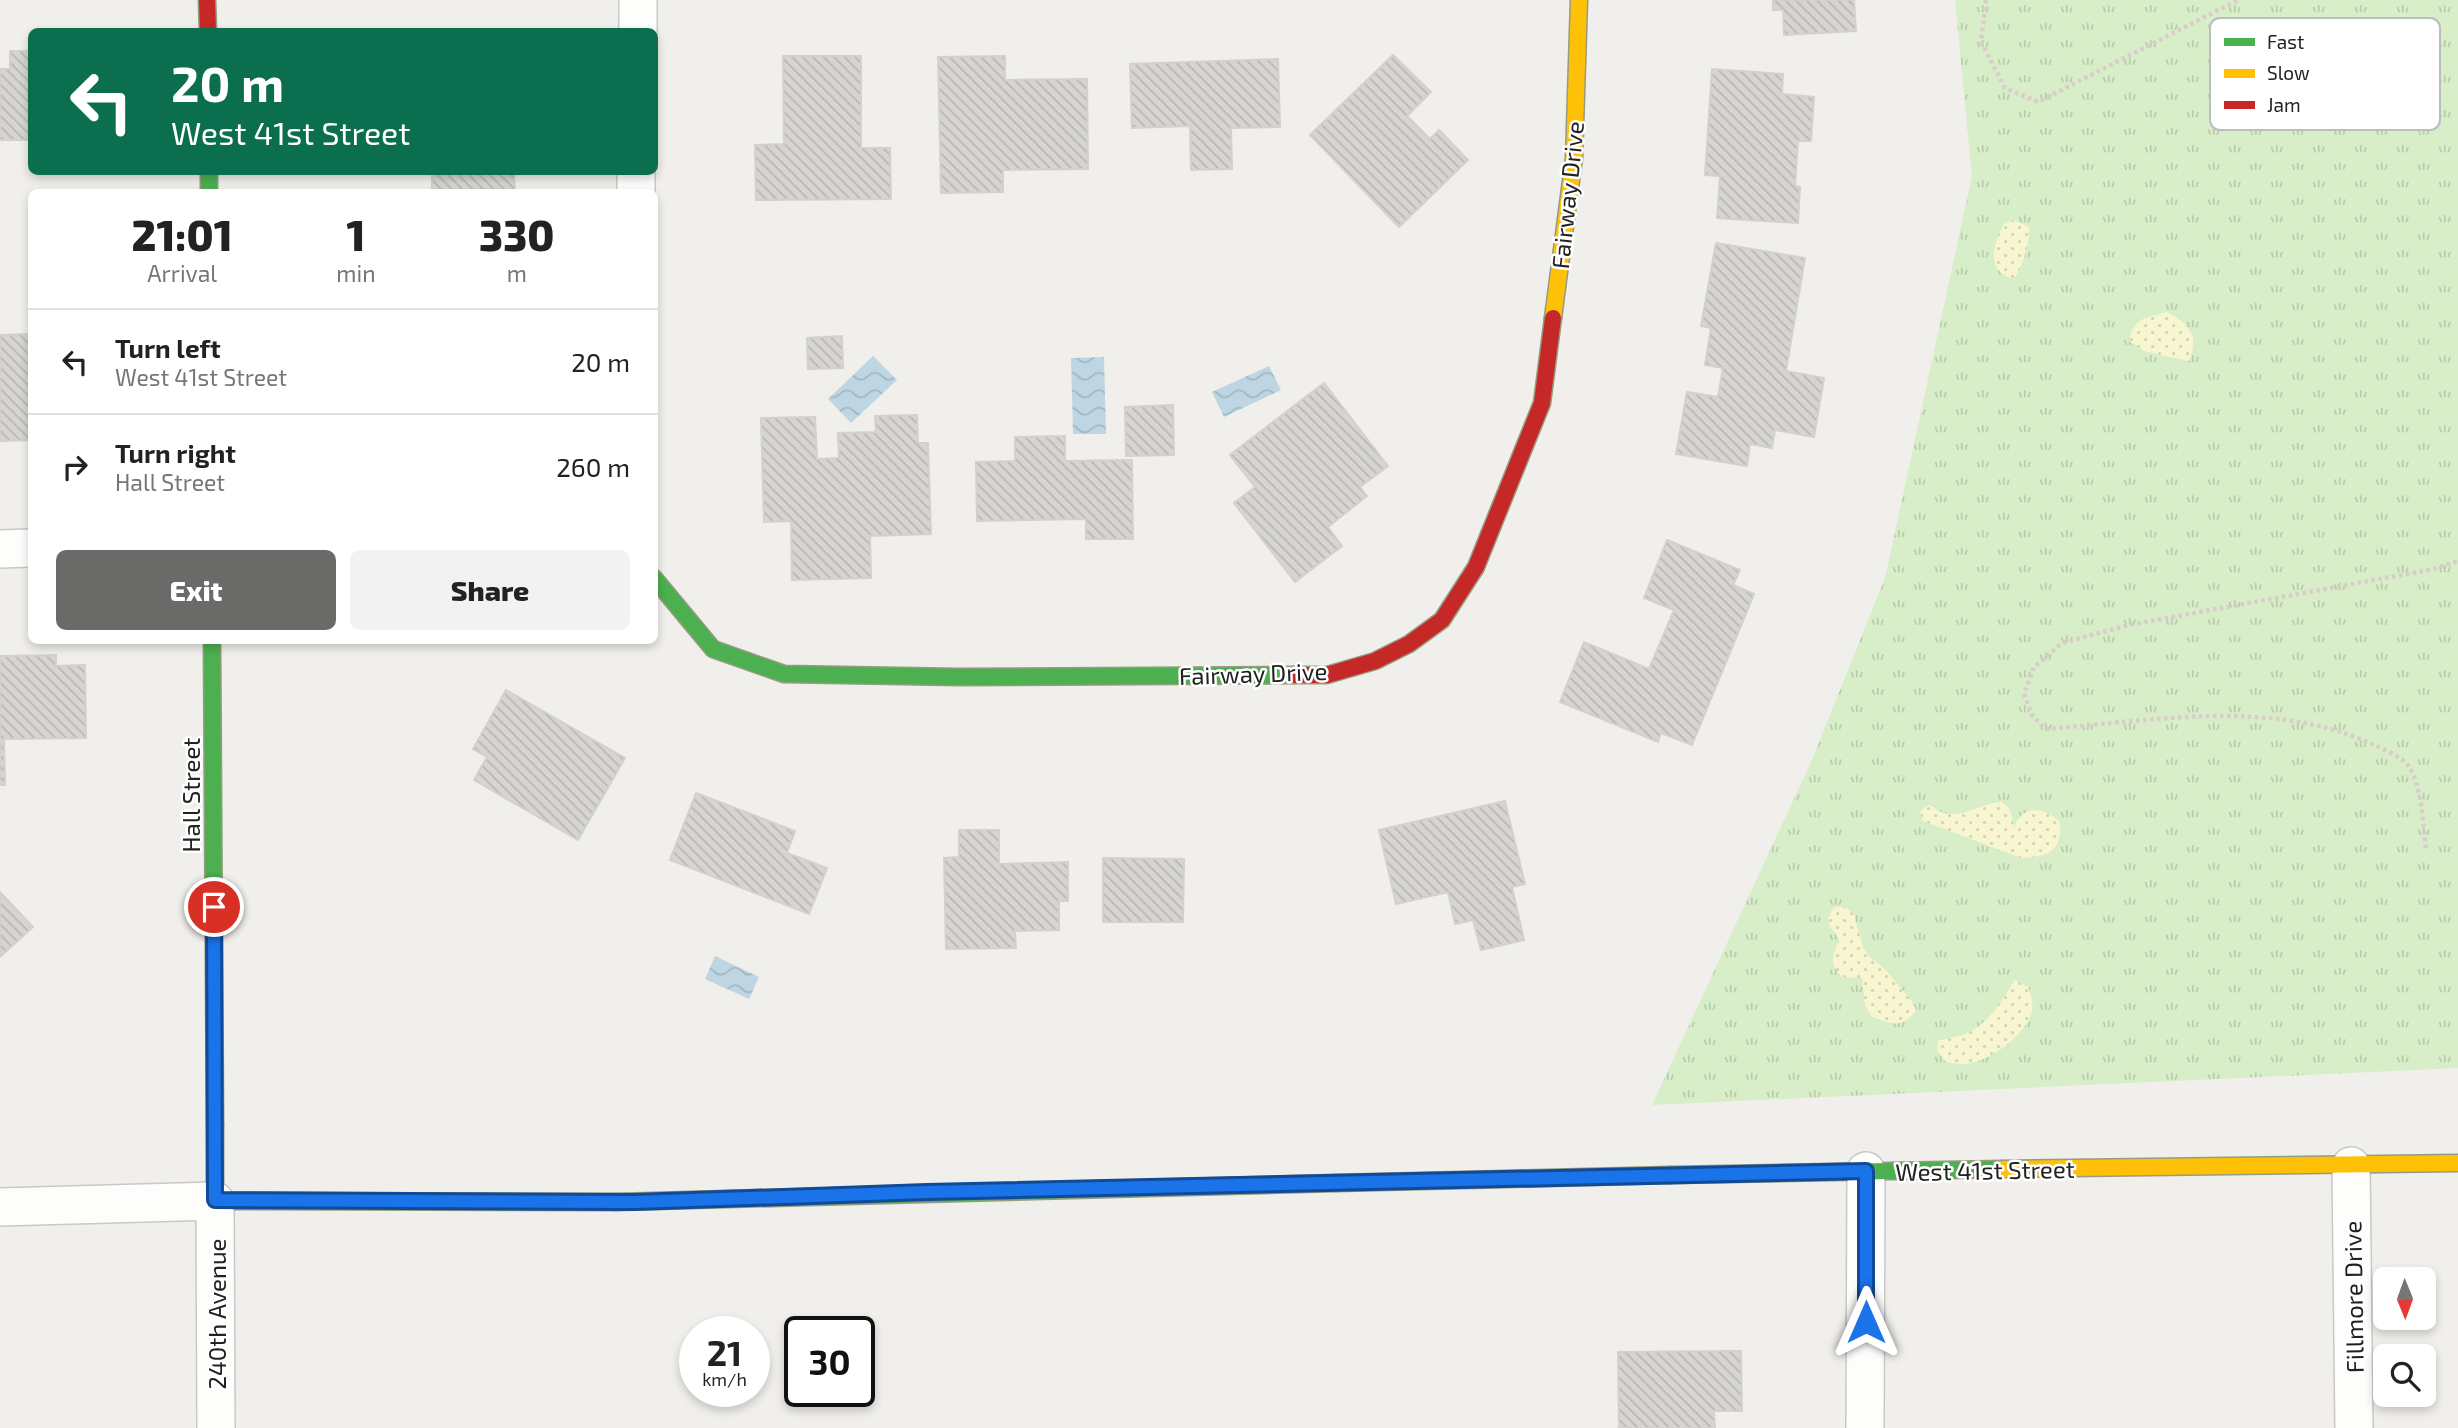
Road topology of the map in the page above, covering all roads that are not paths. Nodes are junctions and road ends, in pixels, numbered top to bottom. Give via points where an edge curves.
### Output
1 (207, 0) edge
2 (638, 0) edge
3 (1579, 0) edge
4 (208, 28) edge
5 (638, 28) edge
6 (28, 548) edge
7 (0, 549) edge
8 (658, 583) edge
9 (212, 644) edge
10 (2458, 1163) edge
11 (2351, 1166) junction
12 (1866, 1171) junction
13 (215, 1200) junction
14 (0, 1207) edge
15 (216, 1428) edge
16 (1866, 1428) edge
17 (2354, 1428) edge

1 - 4 street
2 - 5 street
3 - 8 street, Fairway Drive via 1574,158 1542,403 1476,567 1442,620 1409,644 1375,661 1327,675 784,674 713,649
6 - 7 street
9 - 13 street, Hall Street
10 - 11 street, West 41st Street
11 - 12 street, West 41st Street
11 - 17 street, Fillmore Drive
12 - 13 street, West 41st Street via 634,1202
12 - 16 street
13 - 14 street, West 41st Street
13 - 15 street, 240th Avenue

